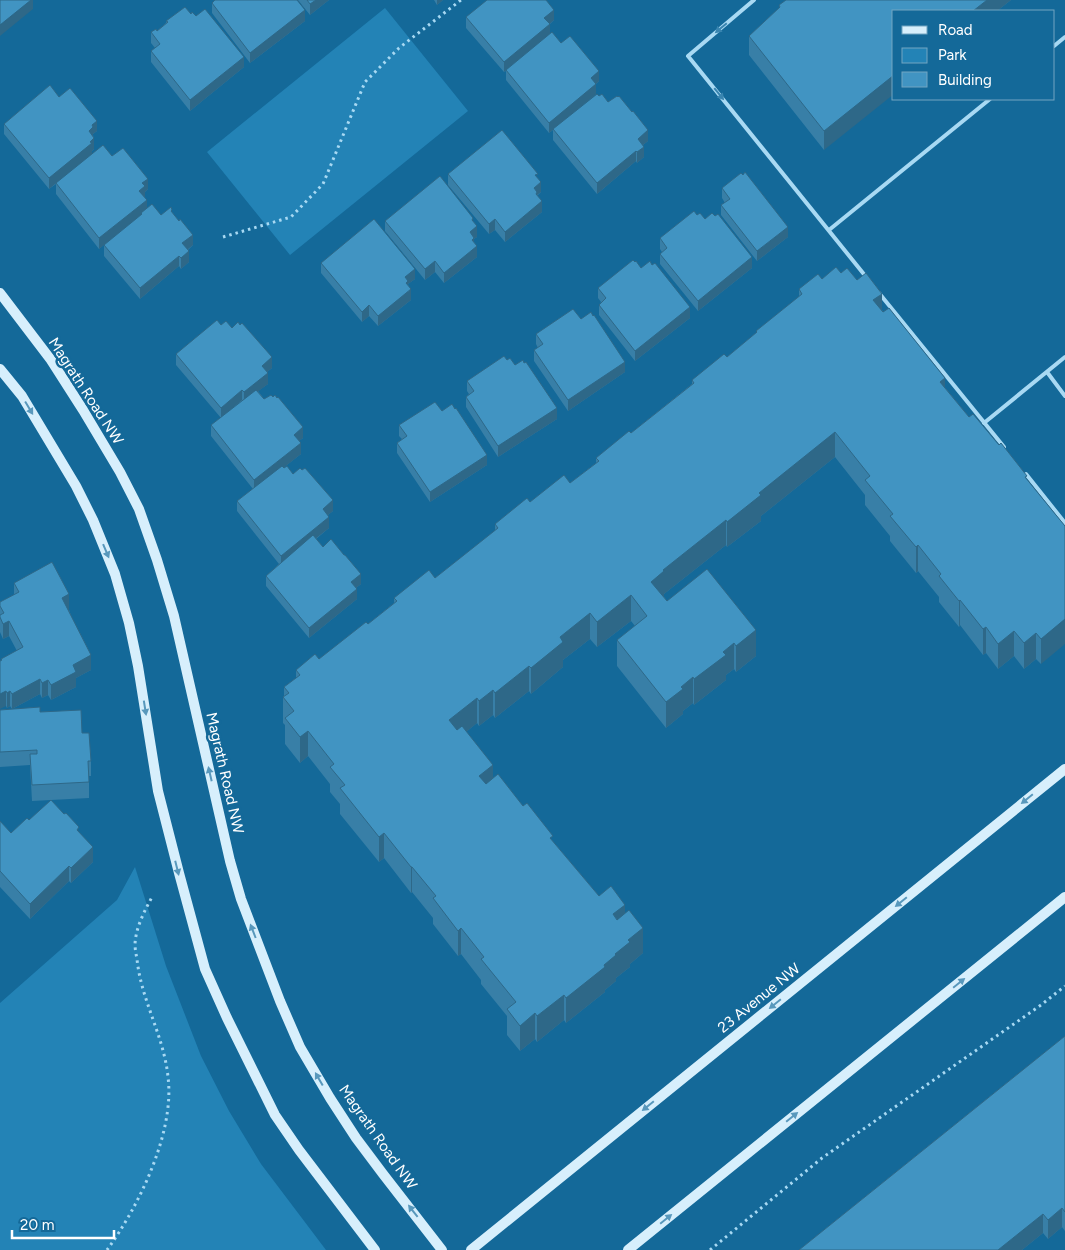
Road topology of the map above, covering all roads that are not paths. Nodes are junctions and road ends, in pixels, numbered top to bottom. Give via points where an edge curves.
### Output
1 (754, 0) edge
2 (1065, 37) edge
3 (1055, 45) edge
4 (989, 100) edge
5 (829, 230) junction
6 (872, 284) edge
7 (878, 292) edge
8 (0, 293) edge
9 (1065, 357) edge
10 (0, 370) edge
11 (1047, 372) junction
12 (1065, 396) edge
13 (984, 423) junction
14 (1009, 454) edge
15 (1022, 469) edge
16 (1065, 523) edge
17 (1065, 769) edge
18 (1065, 897) edge
19 (375, 1250) edge
20 (442, 1250) edge
21 (471, 1250) edge
22 (628, 1250) edge

1 -> 5 lane via 688,56
2 - 3 lane
4 - 5 lane
5 - 6 lane
7 - 13 lane
20 -> 8 street, Magrath Road NW via 356,1138 300,1047 241,899 174,616 139,510 120,472 51,360
9 - 11 lane
10 -> 19 street via 22,396 76,486 116,574 138,666 158,791 205,969 275,1115
11 - 12 lane
11 - 13 lane
13 - 14 lane
15 - 16 lane
17 -> 21 street, 23 Avenue NW
22 -> 18 street

